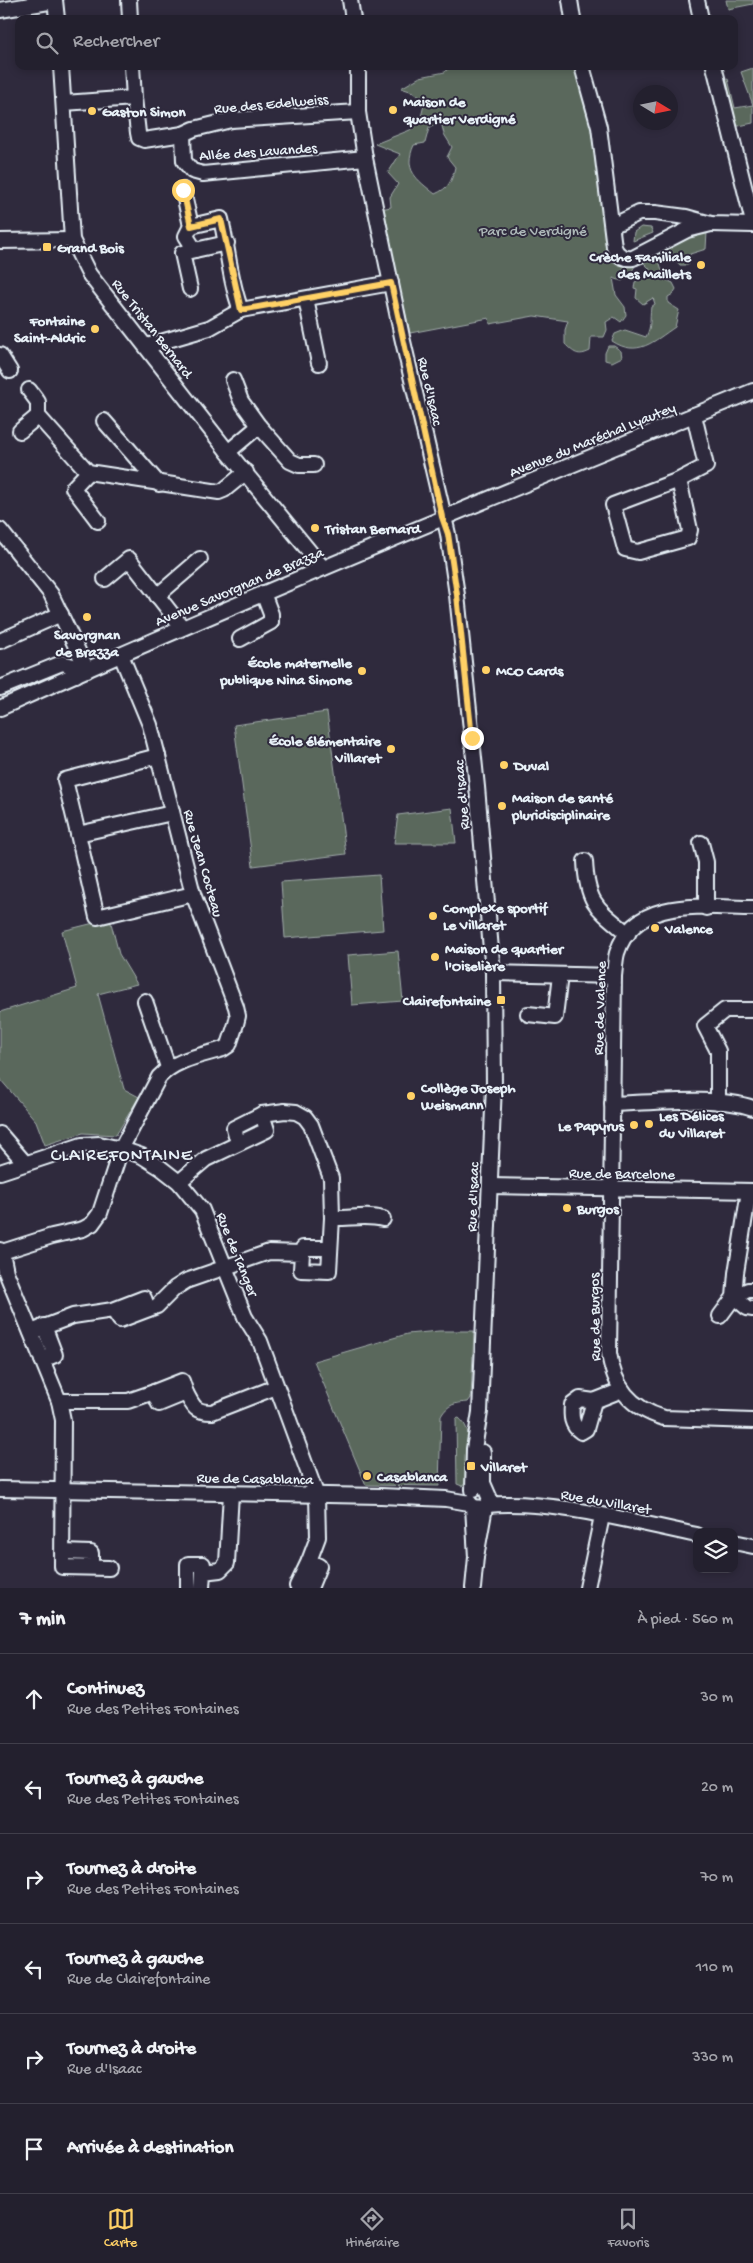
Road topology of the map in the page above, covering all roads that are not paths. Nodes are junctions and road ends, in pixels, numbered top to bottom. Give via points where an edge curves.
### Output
1 (129, 0) edge
2 (350, 0) edge
3 (570, 0) edge
4 (697, 0) edge
5 (55, 1) edge
6 (0, 10) edge
7 (57, 15) edge
8 (130, 15) edge
9 (352, 15) edge
10 (572, 15) edge
11 (701, 15) edge
12 (61, 70) edge
13 (132, 70) edge
14 (358, 70) edge
15 (583, 70) edge
16 (715, 70) edge
17 (134, 98) junction
18 (64, 103) junction
19 (358, 112) junction
20 (183, 134) junction
21 (365, 158) junction
22 (183, 190) dead end
23 (711, 224) junction
24 (753, 224) edge
25 (191, 226) junction
26 (612, 226) junction
27 (72, 240) junction
28 (0, 241) edge
29 (227, 243) junction
30 (195, 250) junction
31 (391, 283) junction
32 (190, 289) dead end
33 (306, 299) junction
34 (241, 310) junction
35 (147, 346) junction
36 (0, 355) edge
37 (319, 363) dead end
38 (10, 371) dead end
39 (233, 380) dead end
40 (29, 390) dead end
41 (753, 391) edge
42 (694, 415) junction
43 (38, 416) junction
44 (104, 421) dead end
45 (259, 426) junction
46 (20, 431) dead end
47 (228, 452) junction
48 (314, 465) dead end
49 (88, 472) junction
50 (246, 472) junction
51 (679, 480) junction
52 (159, 484) junction
53 (442, 517) junction
54 (98, 521) dead end
55 (0, 530) edge
56 (200, 559) dead end
57 (323, 568) junction
58 (105, 579) dead end
59 (263, 593) junction
60 (157, 596) junction
61 (61, 614) junction
62 (182, 627) junction
63 (240, 640) dead end
64 (0, 641) edge
65 (121, 655) junction
66 (82, 673) junction
67 (0, 688) edge
68 (0, 708) edge
69 (158, 756) junction
70 (172, 813) junction
71 (78, 834) junction
72 (700, 843) dead end
73 (585, 861) dead end
74 (193, 894) junction
75 (706, 908) junction
76 (753, 908) edge
77 (628, 934) junction
78 (493, 973) junction
79 (560, 975) junction
80 (614, 976) junction
81 (145, 1001) dead end
82 (753, 1010) edge
83 (528, 1014) dead end
84 (168, 1067) junction
85 (718, 1102) junction
86 (612, 1104) junction
87 (753, 1108) edge
88 (0, 1134) edge
89 (121, 1148) junction
90 (25, 1163) junction
91 (0, 1172) edge
92 (179, 1182) junction
93 (490, 1186) junction
94 (610, 1190) junction
95 (751, 1191) edge
96 (332, 1218) junction
97 (383, 1219) dead end
98 (330, 1248) junction
99 (1, 1251) edge
100 (302, 1253) junction
101 (225, 1266) junction
102 (753, 1290) edge
103 (734, 1297) junction
104 (753, 1309) edge
105 (720, 1316) dead end
106 (44, 1326) junction
107 (31, 1332) junction
108 (42, 1360) junction
109 (276, 1387) junction
110 (622, 1390) junction
111 (59, 1401) junction
112 (594, 1401) dead end
113 (753, 1421) edge
114 (0, 1489) edge
115 (64, 1490) junction
116 (231, 1493) junction
117 (317, 1496) junction
118 (479, 1499) junction
119 (602, 1516) junction
120 (693, 1534) edge
121 (738, 1543) edge
122 (753, 1546) edge
123 (309, 1561) junction
124 (109, 1568) dead end
125 (203, 1572) junction
126 (188, 1588) edge
127 (202, 1588) edge
128 (302, 1588) edge
129 (310, 1588) edge
130 (473, 1588) edge
131 (587, 1588) edge

1 - 8 street
2 - 9 street
3 - 10 street
4 - 11 street
5 - 6 street
5 - 7 street
12 - 18 street, Rue Tristan Bernard
13 - 17 street
14 - 19 street, Rue d'Isaac
15 - 26 street via 600,127
16 - 24 street
17 - 18 street
17 - 20 street, Rue des Edelweiss via 139,138
18 - 27 street, Rue Tristan Bernard
19 - 20 street, Rue des Edelweiss via 232,120
19 - 21 street, Rue d'Isaac
20 - 21 street, Allée des Lavandes via 184,161 192,171 203,174
21 - 31 street, Rue d'Isaac
22 - 25 street
23 - 24 street
23 - 26 street via 686,217 639,213
23 - 26 street via 687,230 630,258 621,257 615,250
25 - 29 street via 221,219
25 - 30 street via 186,236
27 - 28 street
27 - 35 street, Rue Tristan Bernard via 89,274
29 - 30 street
29 - 34 street
30 - 32 street via 182,253
31 - 33 street
31 - 53 street, Rue d'Isaac
33 - 34 street
33 - 37 street
34 - 35 street via 209,328
35 - 47 street, Rue Tristan Bernard
36 - 38 street
39 - 45 street via 241,401
40 - 43 street via 38,402
41 - 42 street, Avenue du Maréchal Lyautey
42 - 51 street via 706,466
42 - 53 street, Avenue du Maréchal Lyautey
43 - 46 street
43 - 49 street
44 - 52 street
45 - 47 street
45 - 48 street via 290,461
47 - 50 street, Rue Tristan Bernard
49 - 52 street
49 - 54 street via 73,488
50 - 52 street via 218,492
50 - 57 street, Rue Tristan Bernard
51 - 51 street via 613,506 624,549 638,552 688,538 690,530
53 - 57 street, Avenue Savorgnan de Brazza
53 - 78 street, Rue d'Isaac via 448,534 457,595
55 - 61 street via 51,594
56 - 60 street
57 - 59 street, Avenue Savorgnan de Brazza
58 - 60 street via 129,559
59 - 62 street, Avenue Savorgnan de Brazza
59 - 63 street via 271,622
60 - 62 street
61 - 64 street
61 - 66 street
62 - 65 street, Avenue Savorgnan de Brazza
65 - 66 street, Avenue Savorgnan de Brazza
65 - 69 street, Rue Jean Cocteau via 150,725
66 - 67 street via 62,663
66 - 68 street, Avenue Savorgnan de Brazza
69 - 70 street, Rue Jean Cocteau
69 - 71 street via 65,780
70 - 71 street
70 - 74 street, Rue Jean Cocteau
71 - 74 street via 97,917
72 - 75 street via 706,862
73 - 77 street via 590,898
74 - 84 street, Rue Jean Cocteau via 238,1016 229,1045
75 - 76 street, Rue de Valence
75 - 77 street, Rue de Valence via 672,908 656,912 639,922
77 - 80 street, Rue de Valence via 618,952
78 - 79 street
78 - 93 street, Rue d'Isaac via 494,1085
79 - 80 street
79 - 83 street via 555,1017
80 - 86 street, Rue de Valence
81 - 84 street
82 - 85 street via 725,1010 705,1026 718,1051
84 - 89 street via 159,1077
85 - 86 street
85 - 87 street
86 - 94 street, Rue de Valence
88 - 90 street
89 - 90 street, Rue de Tanger via 82,1145
89 - 92 street, Rue de Tanger via 142,1156
89 - 99 street via 100,1213 92,1224
90 - 91 street, Rue de Tanger
92 - 96 street via 206,1159 267,1130 262,1114 296,1112 311,1126 331,1178
92 - 101 street, Rue de Tanger via 202,1210
93 - 94 street, Rue de Barcelone
93 - 118 street, Rue d'Isaac via 480,1412 474,1449
94 - 95 street, Rue de Barcelone
94 - 110 street, Rue de Burgos via 609,1353 612,1373
95 - 103 street
96 - 97 street via 365,1216
96 - 98 street
98 - 100 street via 303,1248
98 - 100 street via 329,1271 301,1270
99 - 107 street via 6,1272
100 - 101 street via 270,1252
101 - 106 street via 186,1281 157,1306 120,1320 113,1310 73,1316
101 - 109 street, Rue de Tanger via 246,1317 260,1341
102 - 103 street
103 - 104 street via 746,1308
103 - 105 street
106 - 107 street
106 - 108 street via 55,1355
107 - 108 street
108 - 111 street
109 - 111 street via 212,1412 194,1408 186,1393 159,1404 154,1392 128,1401
109 - 117 street, Rue de Tanger
110 - 112 street
110 - 113 street, Rue de Burgos via 638,1407 664,1418
111 - 115 street via 63,1420
114 - 115 street, Rue de Casablanca
115 - 116 street, Rue de Casablanca
115 - 124 street via 62,1567
116 - 117 street, Rue de Casablanca
116 - 125 street via 228,1563 220,1570
117 - 118 street, Rue de Casablanca
117 - 123 street, Rue de Tanger via 318,1537
118 - 119 street, Rue du Villaret
118 - 130 street, Rue d'Isaac
119 - 120 street, Rue du Villaret
119 - 131 street
121 - 122 street
123 - 128 street, Rue de Tanger via 297,1586
123 - 129 street via 319,1566
125 - 126 street via 203,1564 188,1564
125 - 127 street

